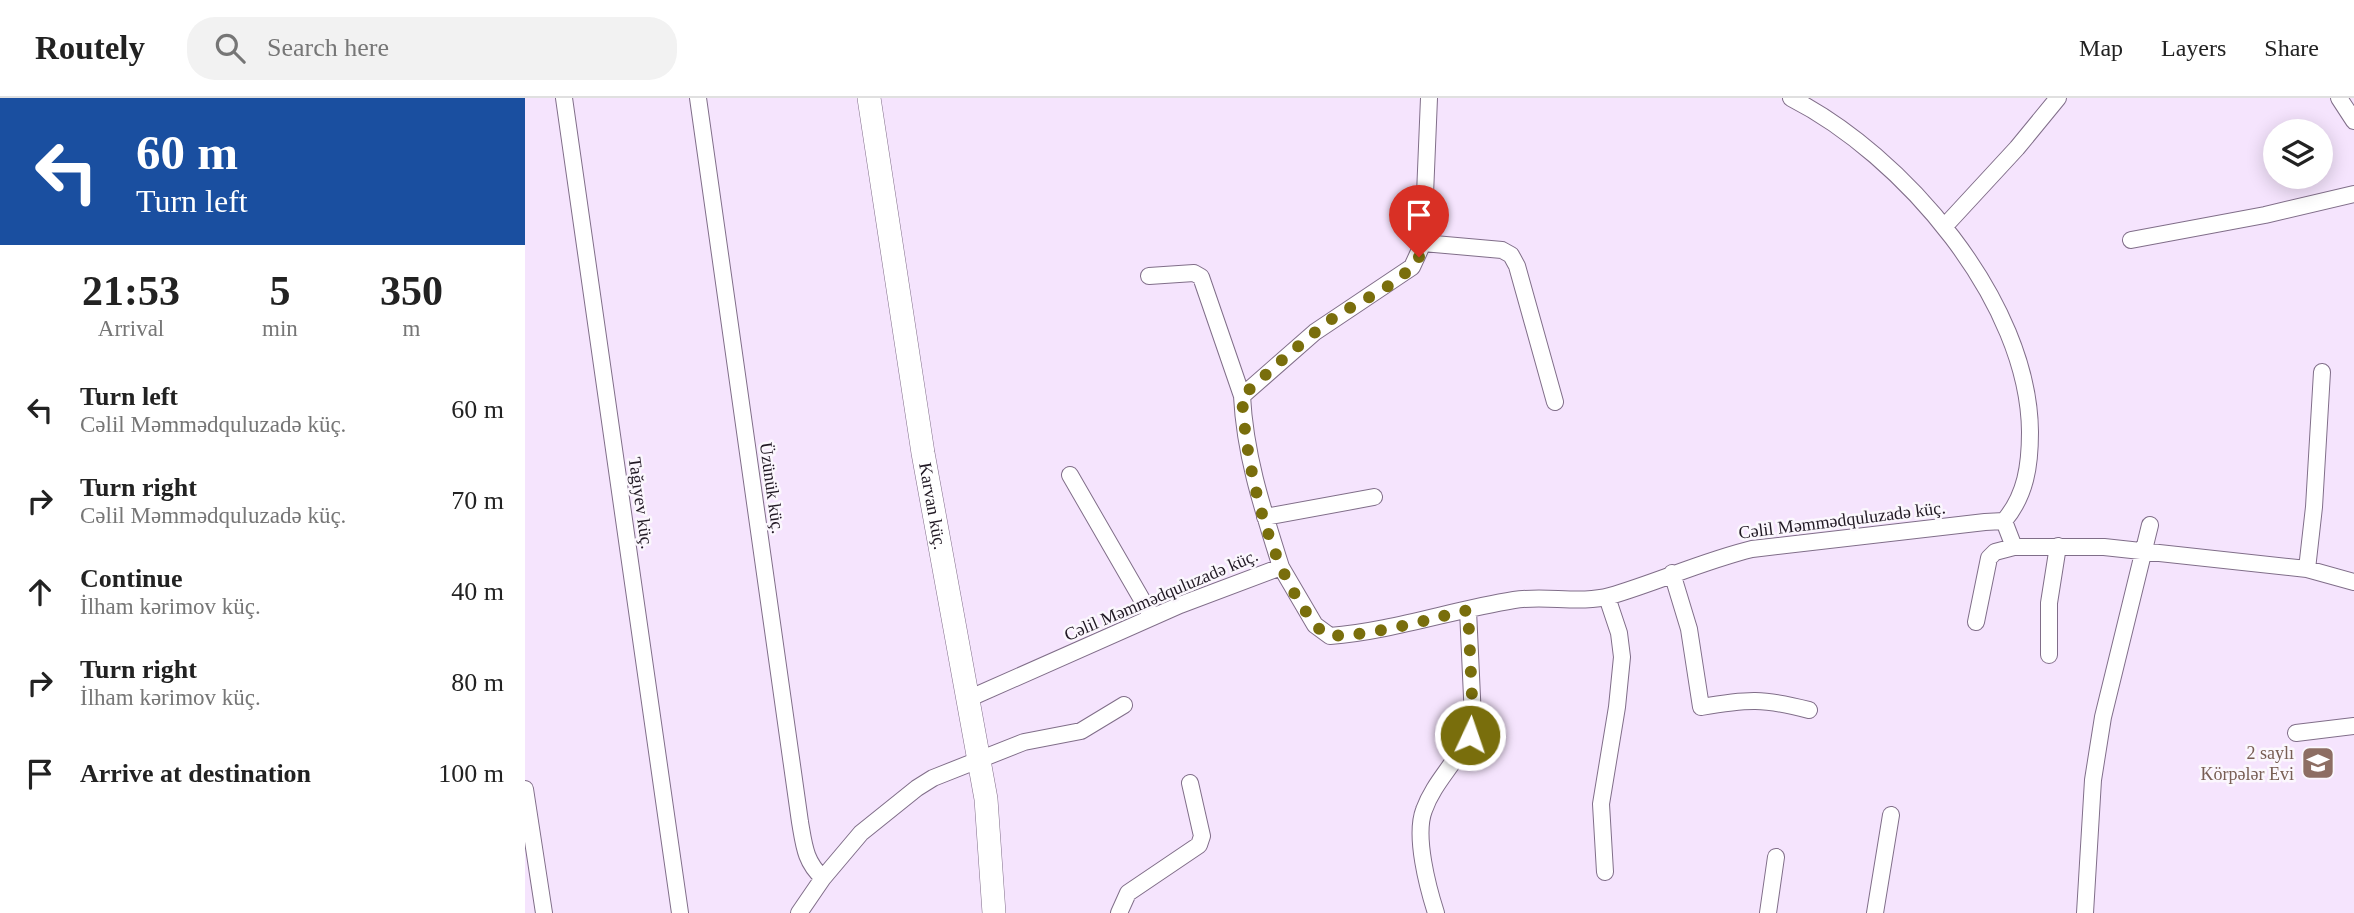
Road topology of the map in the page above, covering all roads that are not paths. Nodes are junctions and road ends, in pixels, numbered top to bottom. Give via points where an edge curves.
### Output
1 (564, 98) edge
2 (698, 98) edge
3 (869, 98) edge
4 (1429, 98) edge
5 (1791, 98) edge
6 (2058, 98) edge
7 (2339, 98) edge
8 (2354, 121) edge
9 (2354, 194) edge
10 (1944, 226) junction
11 (2131, 240) dead end
12 (1423, 243) junction
13 (1149, 276) dead end
14 (2322, 372) dead end
15 (1242, 396) junction
16 (1555, 402) dead end
17 (1070, 475) dead end
18 (1374, 497) dead end
19 (1265, 517) junction
20 (2004, 521) junction
21 (2150, 526) dead end
22 (2058, 546) junction
23 (2014, 547) junction
24 (2145, 552) junction
25 (1281, 567) junction
26 (2307, 569) junction
27 (1672, 573) junction
28 (2354, 582) edge
29 (1608, 597) junction
30 (1468, 610) junction
31 (1152, 617) junction
32 (1976, 622) dead end
33 (2049, 655) dead end
34 (970, 698) junction
35 (1124, 705) dead end
36 (1809, 710) dead end
37 (2354, 726) edge
38 (2296, 733) dead end
39 (980, 761) junction
40 (1190, 783) dead end
41 (525, 789) edge
42 (1891, 816) dead end
43 (1776, 856) dead end
44 (1605, 872) dead end
45 (823, 878) junction
46 (544, 913) edge
47 (680, 913) edge
48 (799, 913) edge
49 (994, 913) edge
50 (1119, 913) edge
51 (1436, 913) edge
52 (1768, 913) edge
53 (1875, 913) edge
54 (2085, 913) edge

1 - 47 street, Tağıyev küç.
2 - 45 street, Üzünük küç. via 800,822 806,857
3 - 34 street, Karvan küç. via 923,453
4 - 12 street
5 - 10 street via 1840,129 1885,166
6 - 10 street
7 - 8 street
9 - 11 street
10 - 20 street via 1988,292 2024,377 2030,425 2025,486
12 - 15 street via 1412,267 1402,276 1315,332
12 - 16 street via 1502,250 1511,256
13 - 15 street via 1194,273 1201,278
14 - 26 street
15 - 19 street via 1244,436
17 - 31 street
18 - 19 street
19 - 25 street
20 - 23 street
20 - 27 street, Cəlil Məmmədquluzadə küç. via 1752,549
21 - 24 street
22 - 23 street
22 - 24 street
22 - 33 street via 2049,603
23 - 32 street via 1989,558
24 - 26 street
24 - 54 street via 2103,718
25 - 30 street, Cəlil Məmmədquluzadə küç. via 1315,625 1330,636
25 - 31 street, Cəlil Məmmədquluzadə küç.
26 - 28 street
27 - 29 street, Cəlil Məmmədquluzadə küç.
27 - 36 street via 1689,629 1701,707 1769,699
29 - 30 street, Cəlil Məmmədquluzadə küç. via 1541,597
29 - 44 street via 1622,657 1601,804
30 - 51 street via 1470,735 1431,797 1421,822 1424,863
31 - 34 street, Cəlil Məmmədquluzadə küç.
34 - 39 street, Karvan küç.
35 - 39 street via 1081,731 1037,738
37 - 38 street
39 - 45 street via 933,778 899,801 861,833
39 - 49 street, Karvan küç.
40 - 50 street via 1202,836 1199,845 1128,893
41 - 46 street
42 - 53 street
43 - 52 street
45 - 48 street

